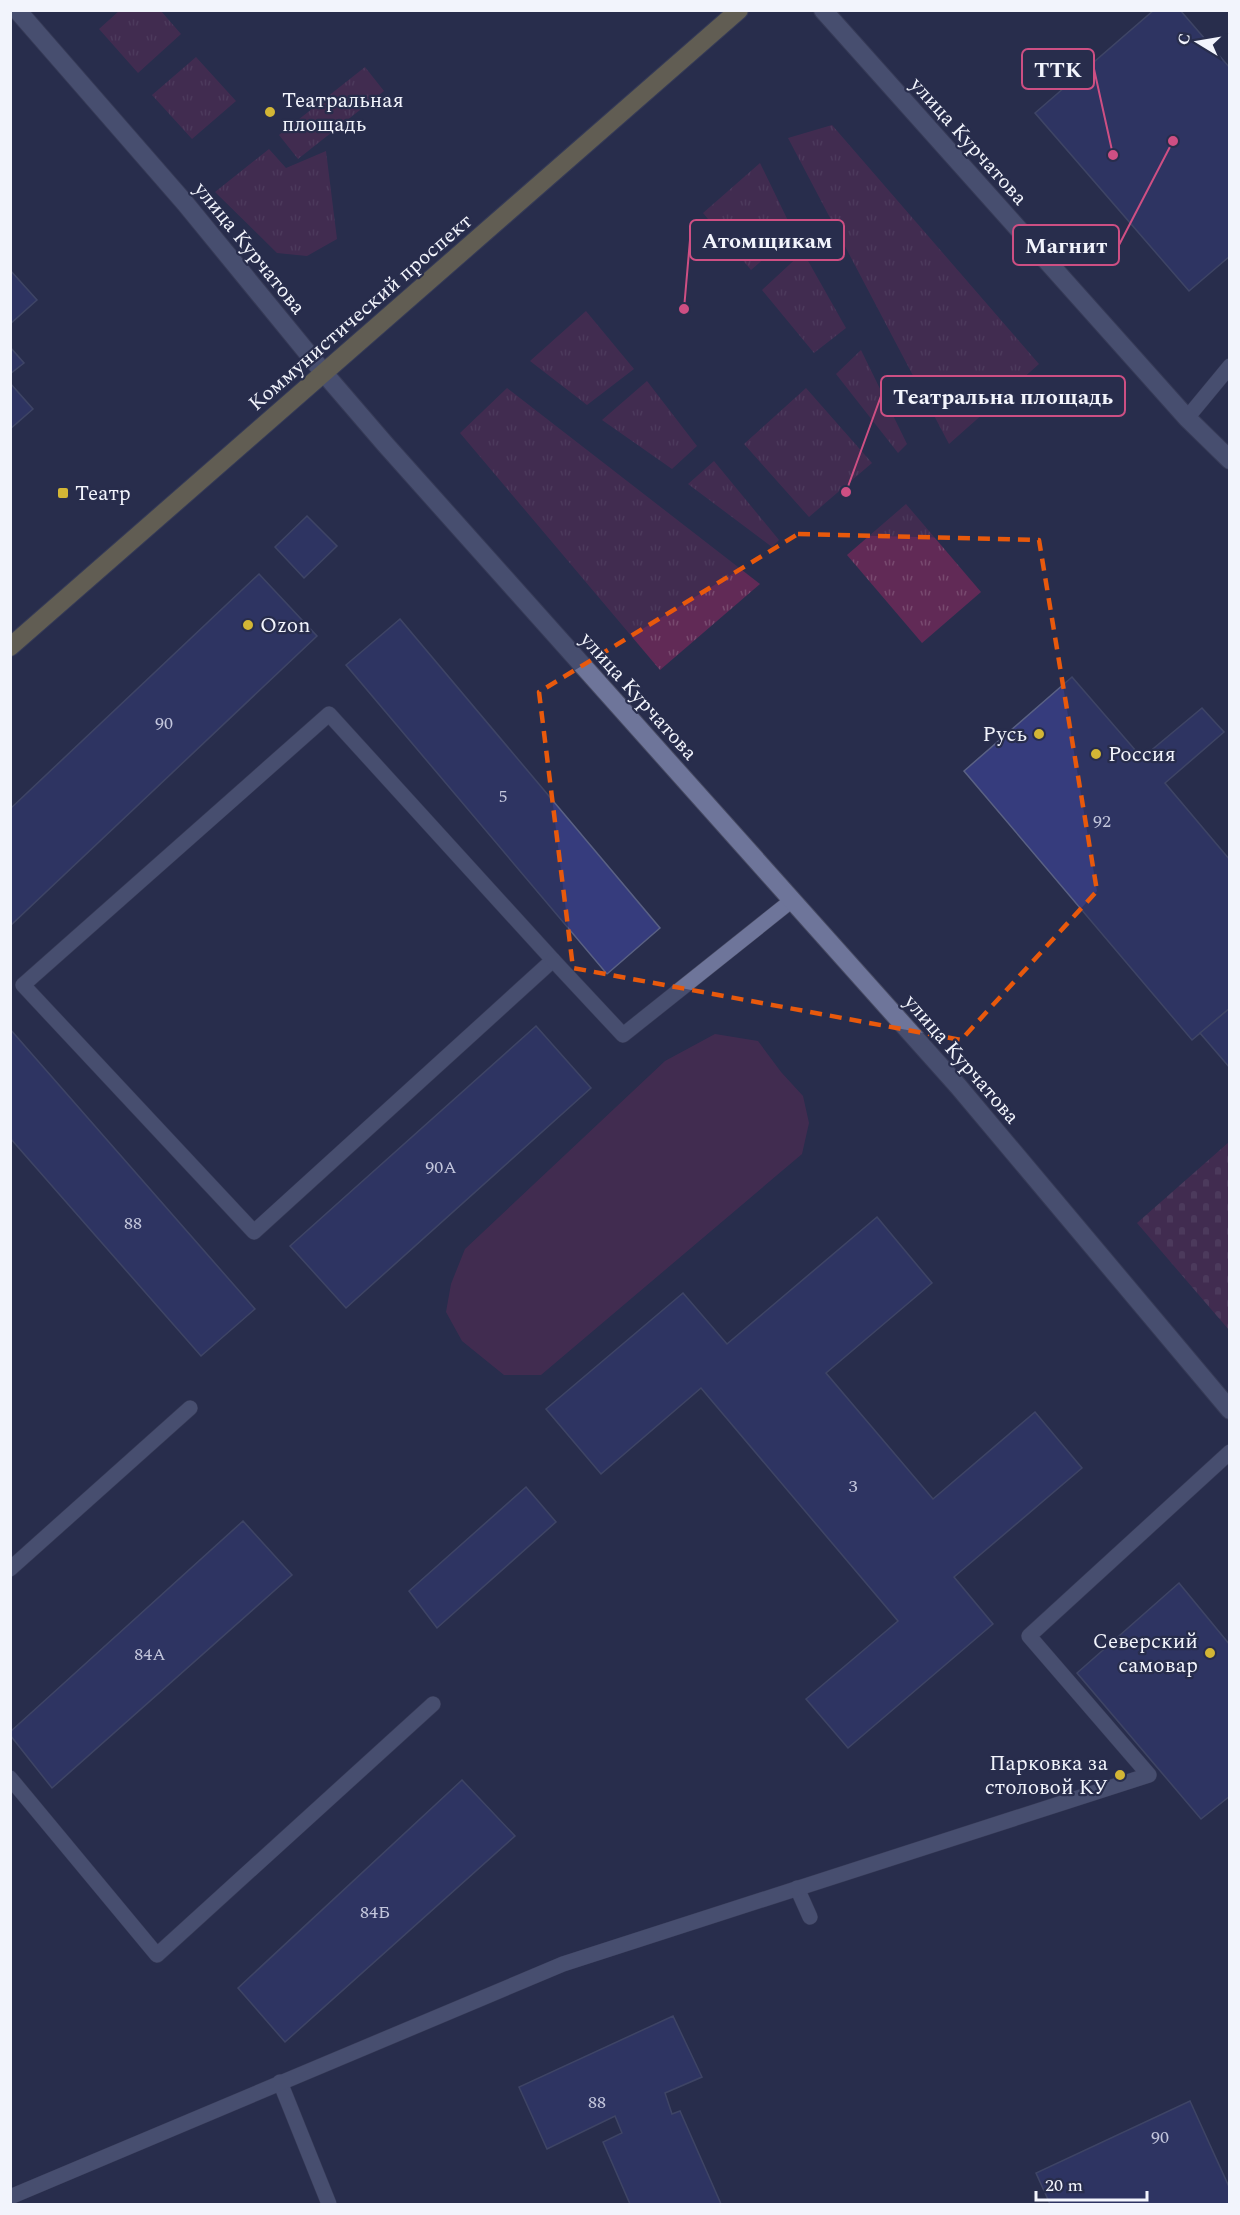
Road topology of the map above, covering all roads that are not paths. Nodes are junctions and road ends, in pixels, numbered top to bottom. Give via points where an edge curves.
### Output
1 (17, 10) edge
2 (739, 10) edge
3 (823, 10) edge
4 (1230, 366) edge
5 (324, 373) junction
6 (1187, 418) junction
7 (1230, 460) edge
8 (10, 647) edge
9 (791, 901) junction
10 (553, 960) junction
11 (190, 1408) dead end
12 (1230, 1410) edge
13 (1230, 1452) edge
14 (10, 1569) edge
15 (433, 1704) dead end
16 (10, 1778) edge
17 (797, 1888) junction
18 (810, 1917) dead end
19 (280, 2082) junction
20 (10, 2197) edge
21 (329, 2205) edge

1 - 5 street, улица Курчатова via 185,203
2 - 5 main road, Коммунистический проспект
3 - 6 street, улица Курчатова
4 - 6 lane
5 - 8 main road, Коммунистический проспект
5 - 9 street, улица Курчатова
6 - 7 street, улица Курчатова
9 - 10 lane via 623,1035
9 - 12 street, улица Курчатова via 958,1086
10 - 10 lane via 328,714 23,986 254,1232
11 - 14 lane
13 - 17 lane via 1029,1636 1149,1775
15 - 16 lane via 157,1955
17 - 18 lane
17 - 19 lane via 563,1964
19 - 20 lane
19 - 21 lane

